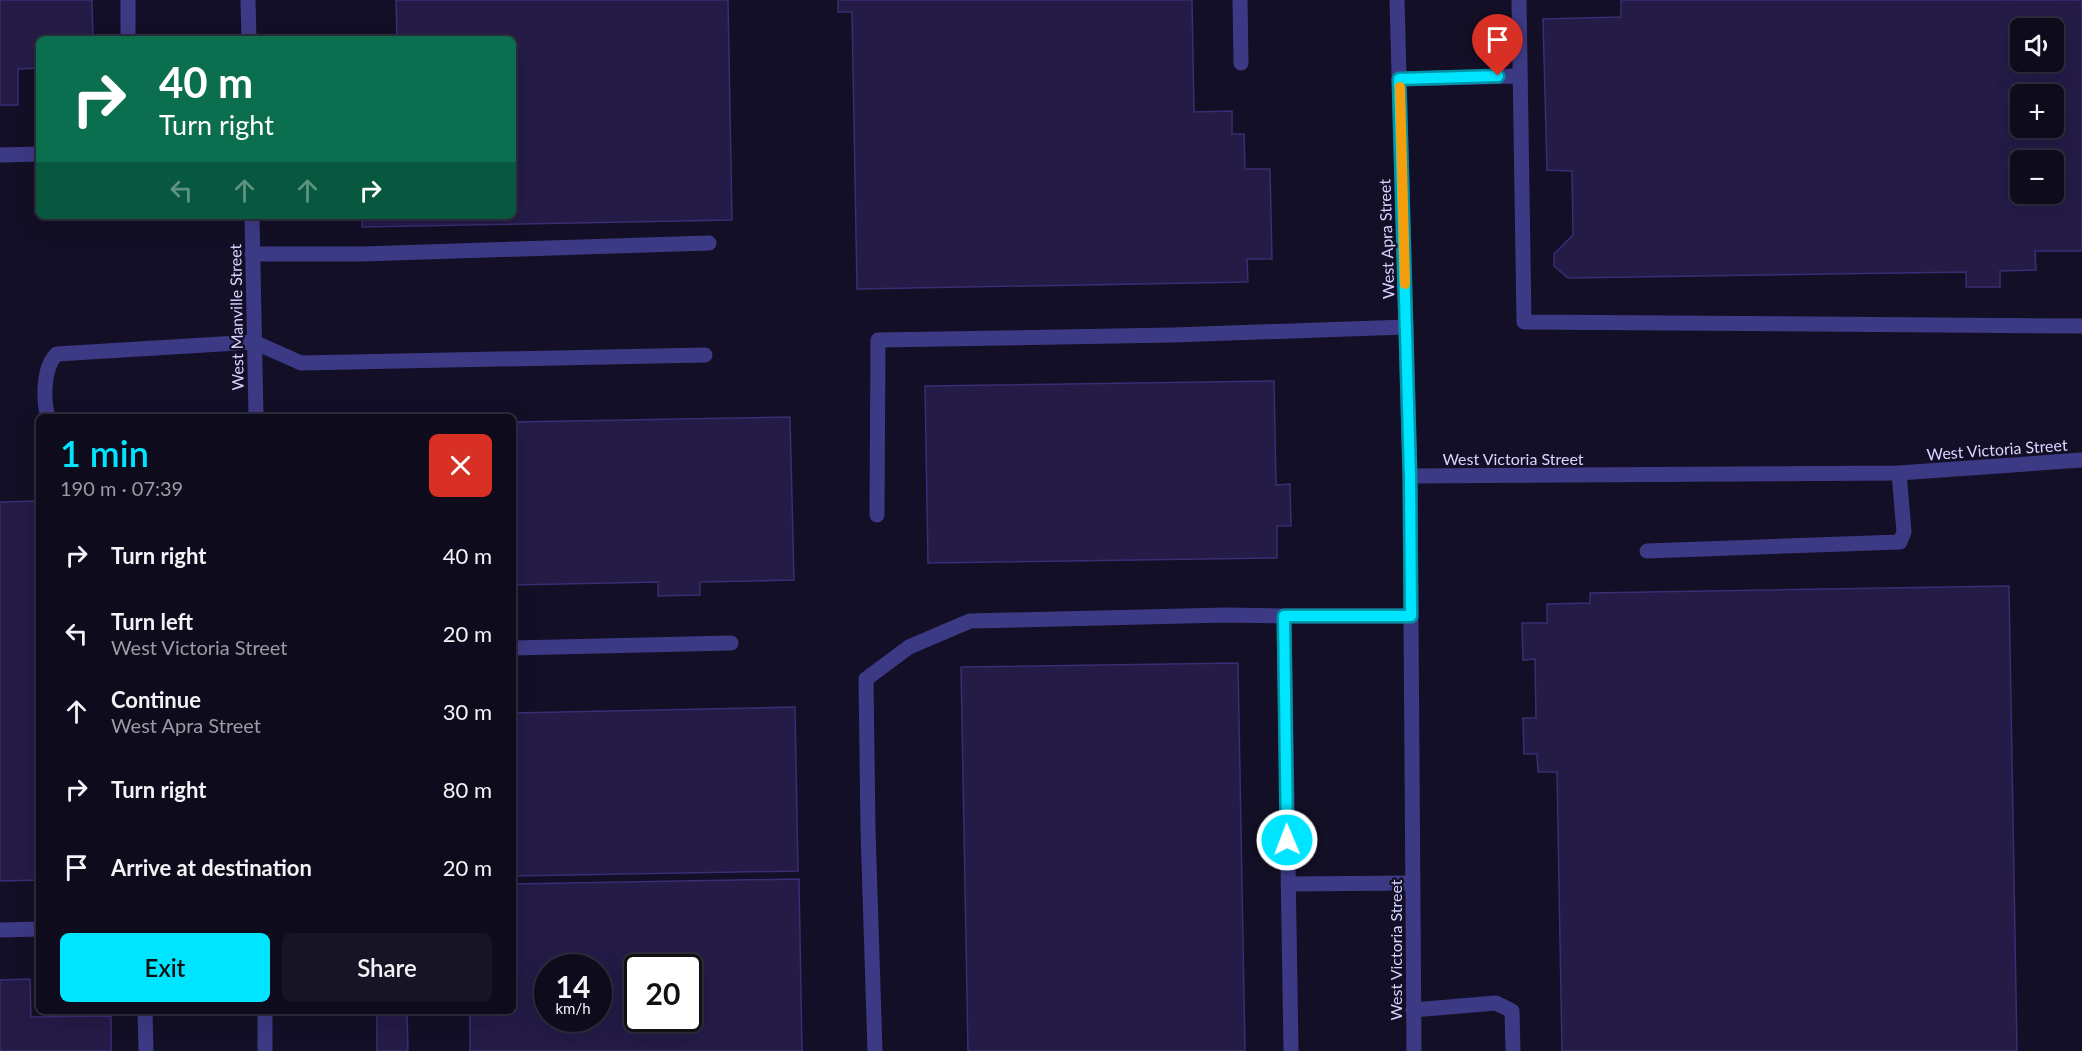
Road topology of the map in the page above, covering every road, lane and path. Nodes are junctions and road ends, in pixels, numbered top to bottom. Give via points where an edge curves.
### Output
1 (128, 0) edge
2 (248, 0) edge
3 (1240, 0) edge
4 (1397, 0) edge
5 (1519, 0) edge
6 (128, 36) edge
7 (249, 36) edge
8 (1240, 63) dead end
9 (1520, 76) junction
10 (1399, 79) junction
11 (36, 154) edge
12 (0, 155) edge
13 (252, 219) edge
14 (709, 243) dead end
15 (252, 254) junction
16 (2082, 326) edge
17 (1406, 327) junction
18 (254, 342) junction
19 (705, 355) dead end
20 (47, 414) edge
21 (256, 414) edge
22 (2082, 460) edge
23 (1899, 473) junction
24 (1410, 477) junction
25 (877, 515) dead end
26 (1647, 551) dead end
27 (1284, 616) junction
28 (1411, 616) junction
29 (731, 643) dead end
30 (516, 648) edge
31 (1412, 883) junction
32 (1288, 884) junction
33 (36, 929) edge
34 (0, 930) edge
35 (1413, 1010) junction
36 (145, 1014) edge
37 (265, 1014) edge
38 (146, 1051) edge
39 (266, 1051) edge
40 (875, 1051) edge
41 (1291, 1051) edge
42 (1414, 1051) edge
43 (1513, 1051) edge

1 - 6 street
2 - 7 street
3 - 8 street
4 - 10 street, West Apra Street
5 - 9 street
9 - 10 street
9 - 16 street via 1524,322
10 - 17 street, West Apra Street
11 - 12 street
13 - 15 street, West Manville Street
14 - 15 street
15 - 18 street, West Manville Street
17 - 24 street, West Apra Street
17 - 25 street via 878,340
18 - 19 street via 301,363
18 - 20 street via 57,354 47,374
18 - 21 street, West Manville Street
22 - 23 street, West Victoria Street
23 - 24 street, West Victoria Street
23 - 26 street via 1904,532 1900,542
24 - 28 street, West Victoria Street
27 - 28 street
27 - 32 street
27 - 40 street via 969,621 909,647 866,679
28 - 31 street, West Victoria Street
29 - 30 street
31 - 32 street
31 - 35 street, West Victoria Street
32 - 41 street
33 - 34 street
35 - 42 street, West Victoria Street
35 - 43 street via 1496,1004 1512,1011
36 - 38 street
37 - 39 street

